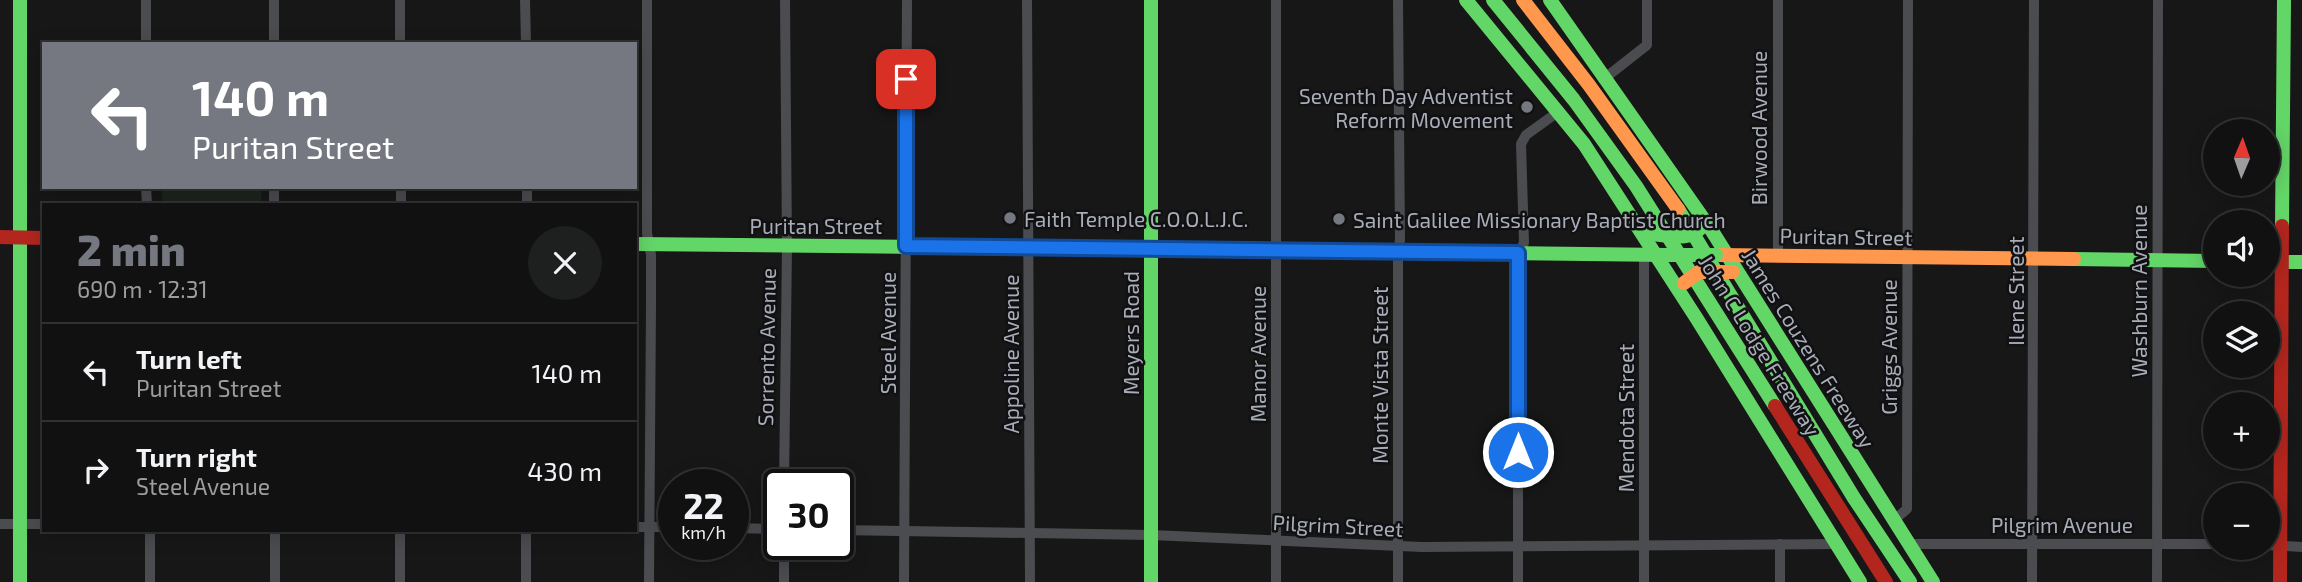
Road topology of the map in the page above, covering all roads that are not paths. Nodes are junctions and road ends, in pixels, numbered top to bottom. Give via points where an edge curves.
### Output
1 (20, 0) edge
2 (146, 0) edge
3 (274, 0) edge
4 (400, 0) edge
5 (525, 0) edge
6 (647, 0) edge
7 (785, 0) edge
8 (906, 0) edge
9 (1027, 0) edge
10 (1151, 0) edge
11 (1276, 0) edge
12 (1398, 0) edge
13 (1466, 0) edge
14 (1493, 0) edge
15 (1523, 0) edge
16 (1536, 0) edge
17 (1549, 0) edge
18 (1647, 0) edge
19 (1778, 0) edge
20 (1908, 0) edge
21 (2034, 0) edge
22 (2158, 0) edge
23 (2284, 0) edge
24 (146, 42) edge
25 (274, 42) edge
26 (400, 42) edge
27 (526, 42) edge
28 (1559, 45) junction
29 (1605, 78) junction
30 (1558, 112) junction
31 (1624, 205) junction
32 (2276, 210) edge
33 (1704, 222) junction
34 (0, 237) edge
35 (20, 237) junction
36 (42, 237) edge
37 (642, 244) edge
38 (787, 246) junction
39 (906, 246) junction
40 (1028, 248) junction
41 (1152, 249) junction
42 (1276, 250) junction
43 (1398, 251) junction
44 (1518, 253) junction
45 (1655, 255) junction
46 (1722, 255) junction
47 (1778, 256) junction
48 (1908, 257) junction
49 (2034, 258) junction
50 (2158, 260) junction
51 (2203, 261) edge
52 (2280, 262) edge
53 (2302, 262) edge
54 (1738, 277) junction
55 (2274, 287) edge
56 (1684, 299) junction
57 (785, 469) edge
58 (2274, 483) edge
59 (1893, 521) junction
60 (0, 524) edge
61 (20, 524) junction
62 (42, 524) edge
63 (637, 527) edge
64 (648, 527) junction
65 (658, 527) edge
66 (854, 530) edge
67 (904, 531) junction
68 (150, 532) edge
69 (275, 532) edge
70 (400, 532) edge
71 (526, 532) edge
72 (1030, 532) junction
73 (1151, 535) junction
74 (1276, 541) junction
75 (2157, 542) junction
76 (2032, 543) junction
77 (1780, 544) junction
78 (1836, 544) junction
79 (1909, 544) junction
80 (2203, 544) edge
81 (1644, 546) junction
82 (2280, 546) edge
83 (1398, 547) junction
84 (1518, 547) junction
85 (2302, 547) edge
86 (784, 560) edge
87 (2276, 560) edge
88 (20, 582) edge
89 (150, 582) edge
90 (275, 582) edge
91 (400, 582) edge
92 (526, 582) edge
93 (649, 582) edge
94 (784, 582) edge
95 (904, 582) edge
96 (1030, 582) edge
97 (1151, 582) edge
98 (1276, 582) edge
99 (1398, 582) edge
100 (1518, 582) edge
101 (1644, 582) edge
102 (1780, 582) edge
103 (1860, 582) edge
104 (1886, 582) edge
105 (1910, 582) edge
106 (1933, 582) edge
107 (2032, 582) edge
108 (2157, 582) edge
109 (2280, 582) edge

1 - 35 main road
2 - 24 street
3 - 25 street
4 - 26 street
5 - 27 street
6 - 37 street
7 - 38 street, Sorrento Avenue
8 - 39 street, Steel Avenue
9 - 40 street, Appoline Avenue
10 - 41 main road, Meyers Road
11 - 42 street, Manor Avenue
12 - 43 street, Monte Vista Street
13 - 30 main road
14 - 104 main road, John C Lodge Freeway via 1636,186
15 - 28 main road, John C Lodge Freeway
16 - 28 main road
17 - 29 main road, James Couzens Freeway
18 - 29 street via 1647,45
19 - 47 street, Birwood Avenue
20 - 48 street, Griggs Avenue
21 - 49 street, Ilene Street
22 - 50 street, Washburn Avenue
23 - 32 main road
28 - 105 main road, John C Lodge Freeway via 1676,205
29 - 33 main road, James Couzens Freeway
30 - 31 main road
30 - 44 street via 1522,139 1524,243
31 - 33 main road, bridge via 1653,234 1686,237 1698,233
31 - 45 main road
33 - 46 main road, James Couzens Freeway
34 - 35 main road
35 - 36 main road
35 - 61 main road
37 - 38 main road, Puritan Street
37 - 64 street via 651,255
38 - 39 main road, Puritan Street
38 - 57 street, Sorrento Avenue
39 - 40 main road, Puritan Street
39 - 67 street, Steel Avenue
40 - 41 main road, Puritan Street
40 - 72 street, Appoline Avenue
41 - 42 main road, Puritan Street
41 - 73 main road, Meyers Road
42 - 43 main road, Puritan Street
42 - 74 street, Manor Avenue
43 - 44 main road, Puritan Street
43 - 83 street, Monte Vista Street
44 - 45 main road, Puritan Street
44 - 84 street
45 - 46 main road, Puritan Street, bridge
45 - 56 main road
45 - 81 street, Mendota Street
46 - 47 main road, Puritan Street
46 - 54 main road, James Couzens Freeway
47 - 48 main road, Puritan Street
48 - 49 main road, Puritan Street
48 - 59 street, Griggs Avenue via 1907,509
49 - 50 main road, Puritan Street
49 - 76 street, Ilene Street
50 - 51 main road, Puritan Street
50 - 75 street, Washburn Avenue
52 - 53 main road
54 - 56 main road, bridge via 1719,270 1696,272 1684,283
54 - 59 main road, James Couzens Freeway
55 - 58 main road
56 - 78 main road
59 - 79 main road, James Couzens Freeway
60 - 61 street
61 - 62 street
61 - 88 main road
63 - 64 street
64 - 65 street
64 - 93 street
66 - 67 street, Pilgrim Street
67 - 72 street, Pilgrim Street
67 - 95 street, Steel Avenue
68 - 89 street
69 - 90 street
70 - 91 street
71 - 92 street
72 - 73 street, Pilgrim Street
72 - 96 street, Appoline Avenue
73 - 74 street, Pilgrim Street
73 - 97 main road, Meyers Road
74 - 83 street, Pilgrim Street
74 - 98 street, Manor Avenue
75 - 76 street, Pilgrim Avenue
75 - 80 street, Pilgrim Avenue
75 - 108 street, Washburn Avenue
76 - 79 street, Pilgrim Avenue
76 - 107 street, Ilene Street
77 - 78 street, Pilgrim Street
77 - 81 street, Pilgrim Street
77 - 102 street
78 - 103 main road
79 - 106 main road, James Couzens Freeway
81 - 84 street, Pilgrim Street
81 - 101 street, Mendota Street
82 - 85 street
83 - 84 street, Pilgrim Street
83 - 99 street, Monte Vista Street
84 - 100 street
86 - 94 street
87 - 109 main road

